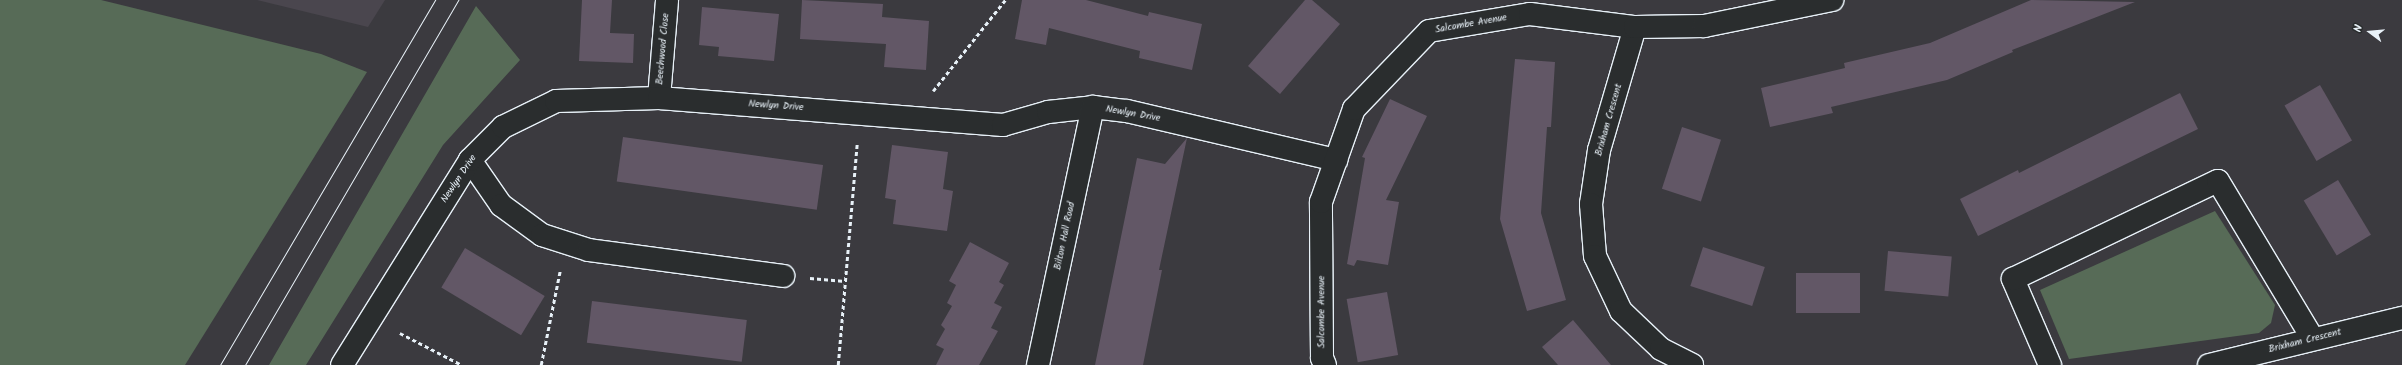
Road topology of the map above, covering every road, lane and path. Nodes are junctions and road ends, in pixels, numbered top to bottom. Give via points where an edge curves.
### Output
1 (667, 0) edge
2 (1005, 0) edge
3 (1832, 0) edge
4 (1635, 27) junction
5 (659, 98) junction
6 (1093, 108) junction
7 (860, 113) junction
8 (913, 117) junction
9 (470, 160) junction
10 (1336, 160) junction
11 (566, 243) junction
12 (783, 276) joint
13 (845, 281) junction
14 (2402, 318) edge
15 (400, 333) dead end
16 (2313, 340) junction
17 (342, 365) edge
18 (462, 365) edge
19 (542, 365) edge
20 (838, 365) edge
21 (1038, 365) edge
22 (1325, 365) edge
23 (1692, 365) edge
24 (2050, 365) edge
25 (2209, 365) edge

1 - 5 street, Beechwood Close
2 - 8 path
3 - 4 street, Salcombe Avenue via 1704,26
4 - 10 street, Salcombe Avenue via 1530,14 1429,31 1354,109
4 - 23 street, Brixham Crescent via 1599,150 1591,204 1595,256 1621,311 1662,349
5 - 7 street, Newlyn Drive
5 - 9 street, Newlyn Drive via 556,101 503,126
6 - 8 street, Newlyn Drive via 1048,112 1003,125
6 - 10 street, Newlyn Drive via 1127,111
6 - 21 street, Bilton Hall Road
7 - 8 street, Newlyn Drive
7 - 13 path
9 - 11 street via 501,205 542,234
9 - 17 street, Newlyn Drive
10 - 22 street, Salcombe Avenue via 1321,202 1322,358
11 - 12 street via 589,250
11 - 19 path
12 - 13 path
13 - 20 path
14 - 16 street, Brixham Crescent
15 - 18 path
16 - 24 street via 2218,181 2013,279
16 - 25 street, Brixham Crescent

